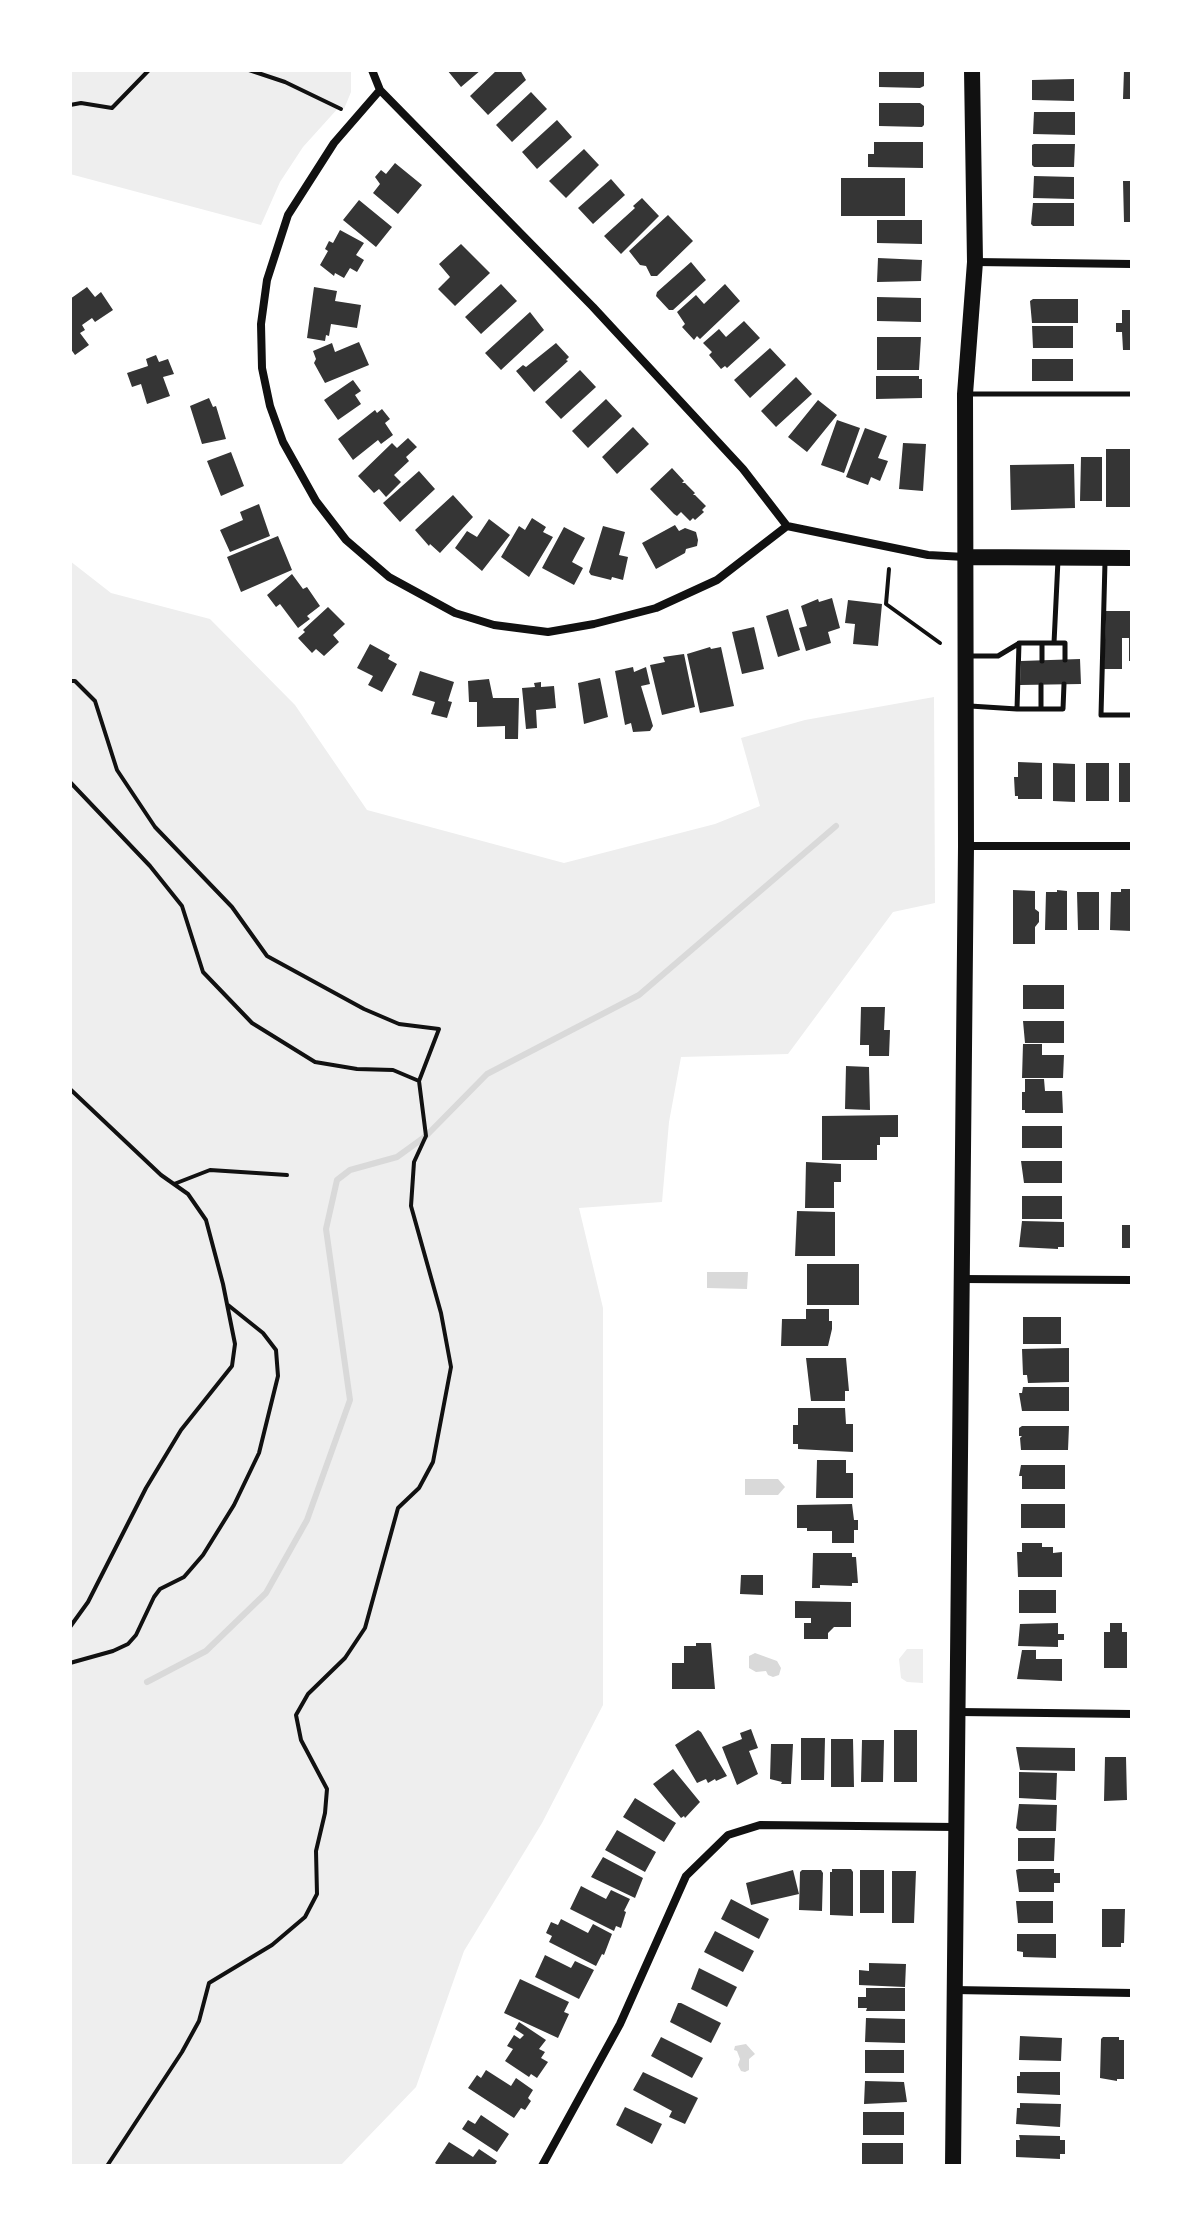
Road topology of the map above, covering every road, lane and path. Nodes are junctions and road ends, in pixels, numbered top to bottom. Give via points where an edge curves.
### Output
1 (149, 70) edge
2 (249, 70) edge
3 (372, 70) edge
4 (972, 70) edge
5 (380, 90) junction
6 (70, 105) edge
7 (341, 109) dead end
8 (975, 262) junction
9 (1132, 264) edge
10 (965, 394) junction
11 (1132, 394) edge
12 (787, 526) junction
13 (965, 557) junction
14 (1105, 557) junction
15 (1058, 558) junction
16 (1132, 558) edge
17 (889, 569) dead end
18 (940, 643) dead end
19 (1019, 643) junction
20 (1042, 643) junction
21 (1054, 643) junction
22 (965, 656) junction
23 (1065, 660) dead end
24 (1042, 661) dead end
25 (70, 681) edge
26 (1064, 684) dead end
27 (1041, 685) dead end
28 (965, 706) junction
29 (1017, 709) junction
30 (1041, 709) junction
31 (1132, 715) edge
32 (70, 782) edge
33 (966, 846) junction
34 (1132, 846) edge
35 (419, 1081) junction
36 (70, 1089) edge
37 (287, 1175) dead end
38 (174, 1184) junction
39 (960, 1279) junction
40 (1132, 1280) edge
41 (228, 1304) junction
42 (70, 1627) edge
43 (70, 1663) edge
44 (959, 1712) junction
45 (1132, 1714) edge
46 (956, 1827) junction
47 (954, 1990) junction
48 (1132, 1993) edge
49 (107, 2166) edge
50 (542, 2166) edge
51 (953, 2166) edge

1 - 6 path via 112,108
2 - 7 path
3 - 5 street
4 - 8 main road
5 - 12 street via 593,307 743,469
5 - 12 street via 334,143 288,215 267,280 261,324 262,368 283,442 316,501 346,540 389,577 455,613 548,632 656,608 717,580
8 - 9 street
8 - 10 main road
10 - 11 lane
10 - 13 main road
12 - 13 street via 928,555
13 - 15 main road
13 - 22 main road
14 - 15 main road
14 - 16 main road
14 - 31 lane via 1101,715
15 - 21 lane
17 - 18 path via 886,604
19 - 20 lane
19 - 22 lane via 998,656
19 - 29 lane
20 - 21 lane
20 - 24 lane
21 - 23 lane via 1065,643
22 - 28 main road
25 - 35 path via 95,701 117,770 155,827 232,907 267,956 399,1024 439,1029
26 - 30 lane via 1063,709
27 - 30 lane
28 - 29 lane
28 - 33 main road
29 - 30 lane
32 - 35 path via 182,906 203,972 252,1023 315,1062 393,1070
33 - 34 street
33 - 39 main road
35 - 49 path via 426,1136 414,1162 411,1206 451,1367 433,1462 419,1488 398,1508 365,1628 296,1715 301,1740 327,1789 316,1851 317,1894 305,1917 272,1945 209,1983 188,2042
36 - 38 path
37 - 38 path via 210,1170
38 - 41 path via 206,1220
39 - 40 street
39 - 44 main road
41 - 42 path via 235,1344 232,1366 181,1430
41 - 43 path via 276,1350 278,1376 259,1453 203,1555 184,1577 160,1589 128,1644
44 - 45 street
44 - 46 main road
46 - 47 main road
46 - 50 street via 760,1825 728,1835 686,1876 620,2024
47 - 48 street
47 - 51 main road

